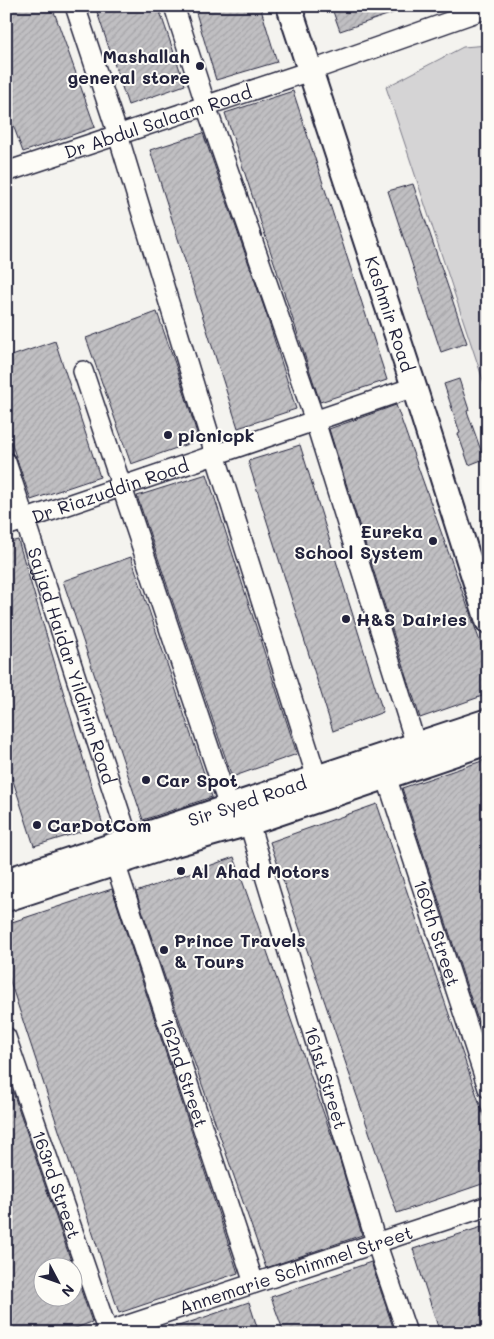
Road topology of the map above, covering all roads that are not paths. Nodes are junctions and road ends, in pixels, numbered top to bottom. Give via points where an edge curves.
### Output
1 (75, 6) edge
2 (174, 6) edge
3 (289, 6) edge
4 (305, 6) edge
5 (488, 8) edge
6 (317, 68) junction
7 (206, 106) junction
8 (118, 135) junction
9 (6, 172) edge
10 (83, 371) dead end
11 (414, 387) junction
12 (315, 421) junction
13 (215, 454) junction
14 (6, 462) edge
15 (121, 486) junction
16 (25, 520) junction
17 (6, 526) edge
18 (488, 576) edge
19 (488, 621) edge
20 (488, 721) edge
21 (488, 742) edge
22 (416, 745) junction
23 (356, 776) junction
24 (386, 776) junction
25 (317, 778) junction
26 (229, 807) junction
27 (249, 823) junction
28 (166, 838) junction
29 (129, 841) junction
30 (115, 863) junction
31 (6, 881) edge
32 (6, 899) edge
33 (6, 1037) edge
34 (488, 1088) edge
35 (488, 1206) edge
36 (376, 1242) junction
37 (254, 1282) junction
38 (107, 1332) edge
39 (407, 1333) edge

1 - 8 street
2 - 7 street
3 - 6 main road, Kashmir Road
4 - 6 main road, Kashmir Road
5 - 6 street, Dr Abdul Salaam Road
6 - 7 street, Dr Abdul Salaam Road
6 - 11 main road, Kashmir Road
6 - 18 main road, Kashmir Road
7 - 8 street, Dr Abdul Salaam Road
7 - 12 street
8 - 9 street, Dr Abdul Salaam Road
8 - 13 street
10 - 15 street
11 - 12 street, Dr Riazuddin Road
11 - 19 main road, Kashmir Road
12 - 13 street, Dr Riazuddin Road
12 - 22 street
13 - 15 street, Dr Riazuddin Road
13 - 25 street
14 - 16 street, Sajjad Haidar Yildirim Road
15 - 16 street, Dr Riazuddin Road
15 - 26 street
16 - 17 street, Dr Riazuddin Road
16 - 29 street, Sajjad Haidar Yildirim Road
20 - 22 main road, Sir Syed Road
21 - 24 main road, Sir Syed Road
22 - 23 main road, Sir Syed Road
23 - 24 main road, Sir Syed Road
23 - 25 main road, Sir Syed Road
23 - 27 main road, Sir Syed Road
24 - 34 street, 160th Street
25 - 26 main road, Sir Syed Road
26 - 28 main road, Sir Syed Road
27 - 28 main road, Sir Syed Road
27 - 36 street, 161st Street
28 - 29 main road, Sir Syed Road
28 - 30 main road, Sir Syed Road
29 - 31 main road, Sir Syed Road
30 - 32 main road, Sir Syed Road
30 - 37 street, 162nd Street
33 - 38 street, 163rd Street
35 - 36 street, Annemarie Schimmel Street
36 - 37 street, Annemarie Schimmel Street
36 - 39 street, 161st Street
37 - 38 street, Annemarie Schimmel Street

